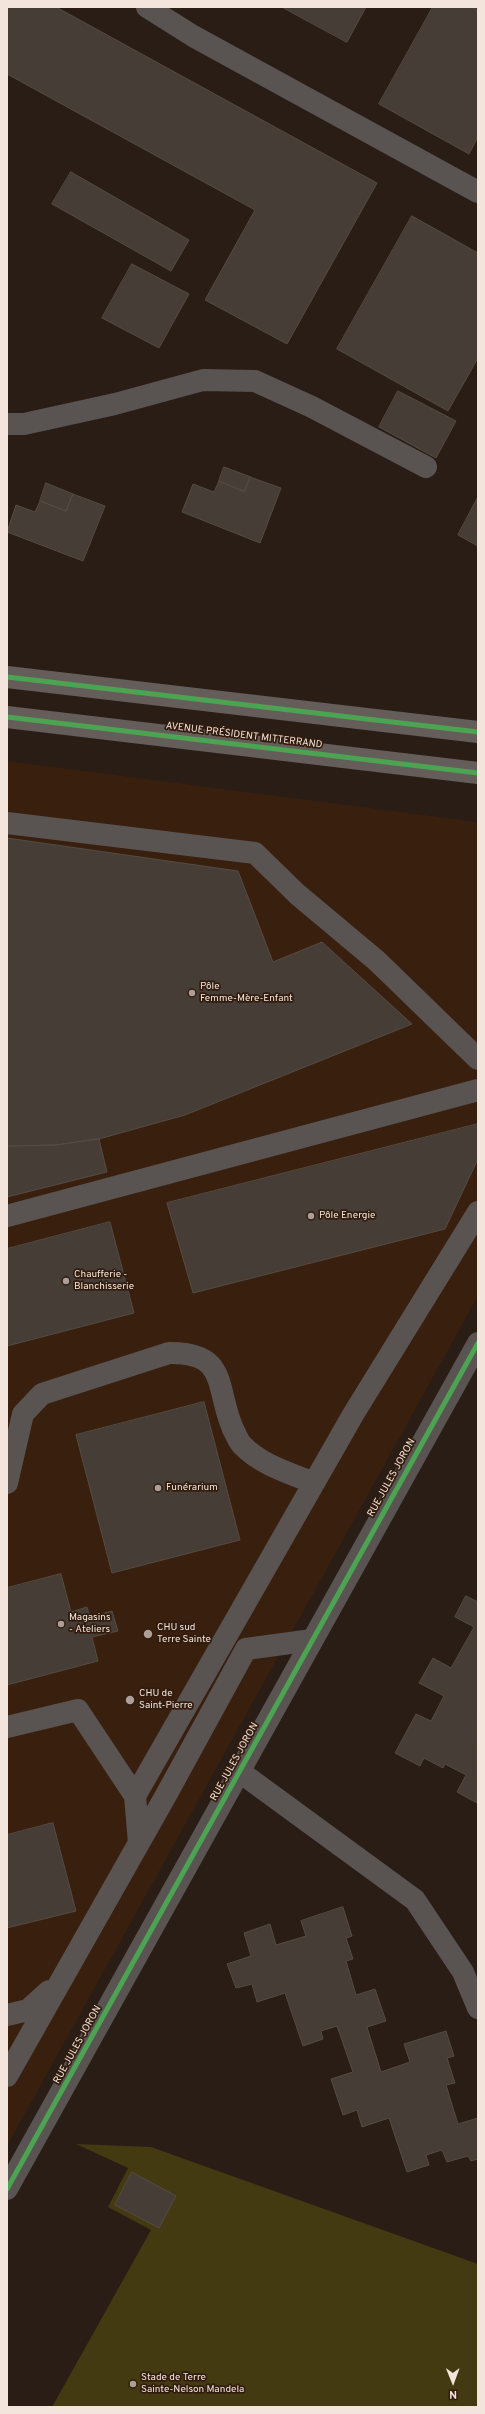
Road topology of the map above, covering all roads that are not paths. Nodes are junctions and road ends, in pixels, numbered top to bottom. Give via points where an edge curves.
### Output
1 (147, 7) edge
2 (478, 192) edge
3 (7, 424) edge
4 (426, 467) dead end
5 (7, 677) edge
6 (7, 717) edge
7 (478, 732) edge
8 (478, 773) edge
9 (7, 823) edge
10 (478, 1059) edge
11 (478, 1090) edge
12 (478, 1212) edge
13 (7, 1216) edge
14 (476, 1352) edge
15 (7, 1483) edge
16 (314, 1483) junction
17 (312, 1640) junction
18 (7, 1727) edge
19 (240, 1772) junction
20 (136, 1796) junction
21 (139, 1843) junction
22 (62, 1979) junction
23 (478, 2008) edge
24 (7, 2015) edge
25 (7, 2076) edge
26 (7, 2189) edge

1 - 2 street via 193,36
3 - 4 street via 24,424 115,404 203,380 256,381 312,407
5 - 7 main road
6 - 8 main road, AVENUE PRÉSIDENT MITTERRAND
9 - 10 street via 255,853 297,894 377,961
11 - 13 street
12 - 16 street via 354,1413
14 - 17 street, RUE JULES JORON
15 - 16 street via 23,1414 42,1394 169,1353 185,1353 204,1358 216,1370 240,1444 259,1459
16 - 20 street
17 - 19 street, RUE JULES JORON
17 - 21 street via 246,1649
18 - 20 street via 78,1710
19 - 23 street via 415,1900 463,1972
19 - 26 street, RUE JULES JORON
20 - 21 street
21 - 22 street
22 - 24 street via 28,2010
22 - 25 street

